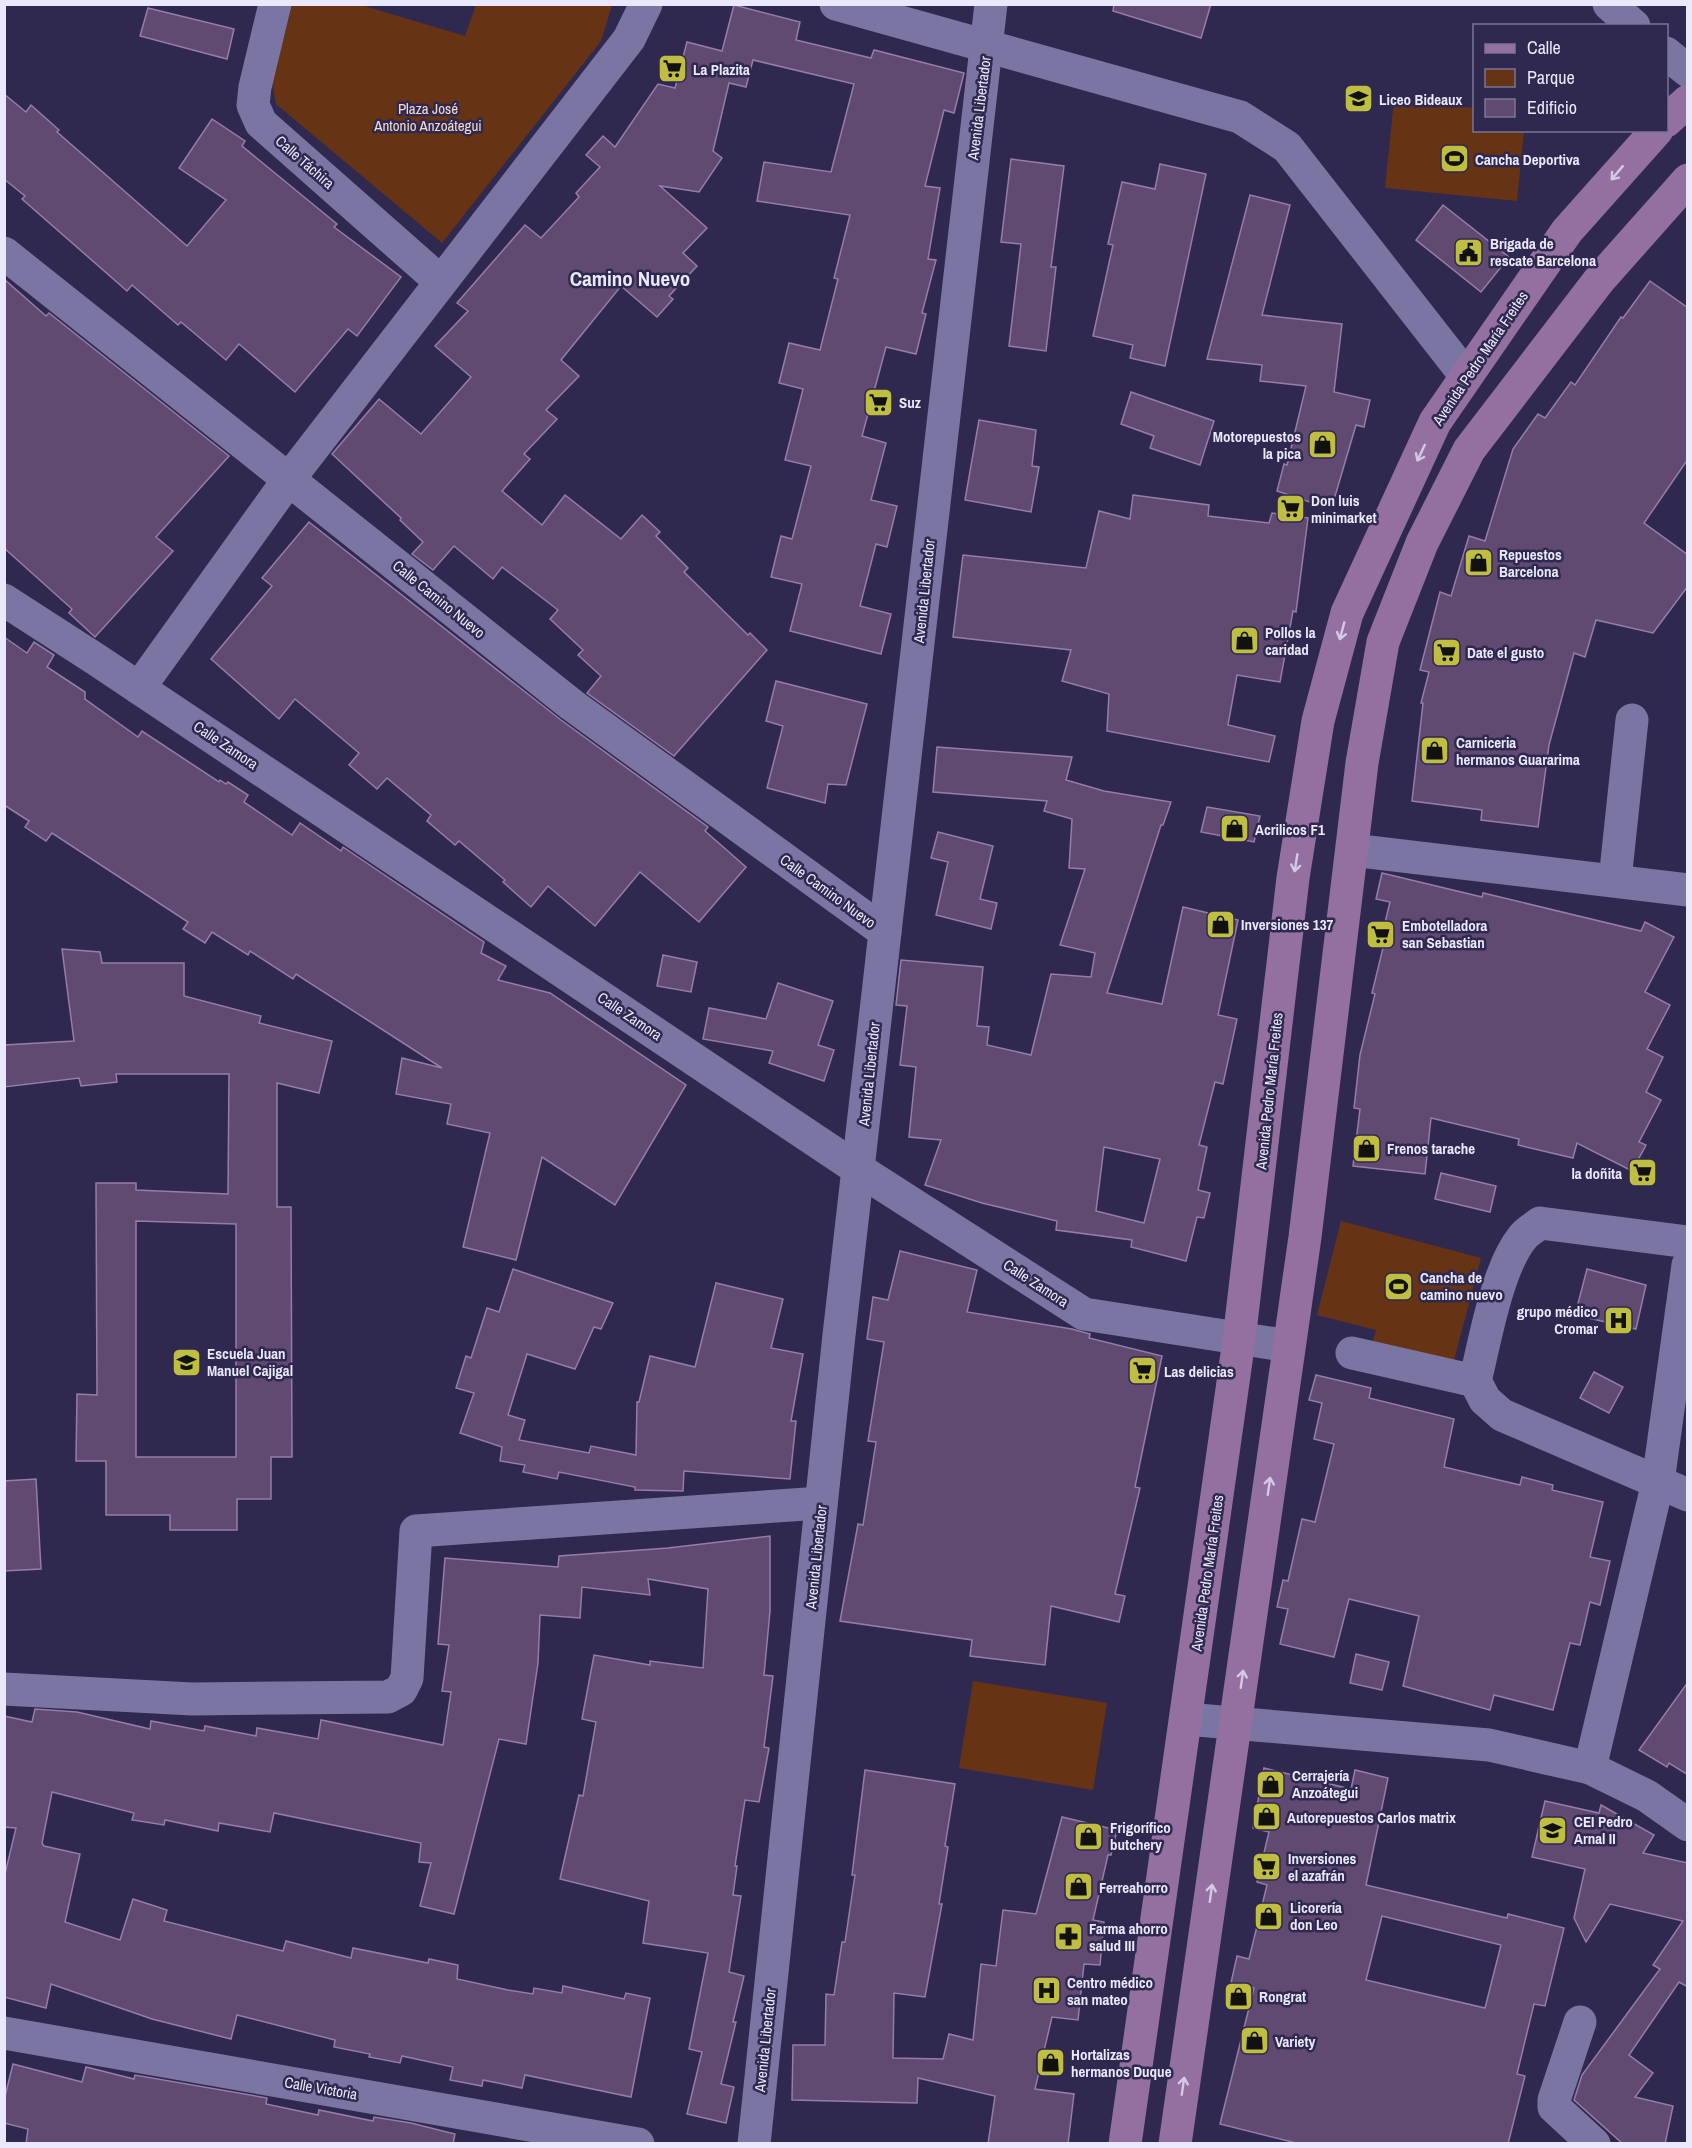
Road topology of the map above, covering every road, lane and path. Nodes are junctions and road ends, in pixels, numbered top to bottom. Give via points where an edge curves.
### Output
1 (275, 4) edge
2 (646, 4) edge
3 (836, 4) edge
4 (991, 4) edge
5 (1609, 4) edge
6 (1632, 24) edge
7 (986, 48) junction
8 (1668, 55) edge
9 (1688, 71) edge
10 (1688, 101) edge
11 (1668, 119) edge
12 (1654, 132) edge
13 (1688, 180) edge
14 (4, 253) edge
15 (441, 282) junction
16 (1466, 376) junction
17 (289, 479) junction
18 (4, 600) edge
19 (139, 688) junction
20 (1632, 720) dead end
21 (1352, 850) junction
22 (1615, 880) junction
23 (1688, 890) edge
24 (885, 932) junction
25 (858, 1169) junction
26 (1688, 1242) edge
27 (1688, 1265) edge
28 (1239, 1340) junction
29 (1289, 1346) junction
30 (1352, 1353) dead end
31 (1475, 1381) junction
32 (1658, 1482) junction
33 (1688, 1495) edge
34 (821, 1503) junction
35 (4, 1689) edge
36 (1186, 1719) junction
37 (1236, 1723) junction
38 (1590, 1768) junction
39 (1688, 1825) edge
40 (1580, 2022) dead end
41 (4, 2033) edge
42 (638, 2144) edge
43 (754, 2144) edge
44 (1125, 2144) edge
45 (1174, 2144) edge
46 (1594, 2144) edge

1 - 15 street, Calle Táchira via 255,87 253,105 261,123
2 - 15 street via 629,39
3 - 7 street
4 - 7 street, Avenida Libertador
5 - 6 street
7 - 16 street via 1240,117 1287,147
7 - 24 street, Avenida Libertador
8 - 9 street
10 - 11 street
12 -> 16 street, Avenida Pedro María Freites via 1567,231
13 - 21 street via 1600,279 1469,450 1432,522 1383,642
14 - 17 street, Calle Camino Nuevo
15 - 17 street
16 -> 28 street, Avenida Pedro María Freites via 1435,422 1347,613 1318,721 1293,878
17 - 19 street
17 - 24 street, Calle Camino Nuevo via 572,705
18 - 19 street, Calle Zamora
19 - 25 street, Calle Zamora
20 - 22 street
21 - 22 street
21 - 29 street
22 - 23 street
24 - 25 street, Avenida Libertador
25 - 28 street, Calle Zamora via 1084,1314
25 - 34 street, Avenida Libertador
26 - 31 street via 1540,1224 1523,1236 1512,1252
27 - 32 street
28 - 29 street, Calle Zamora
28 - 36 street, Avenida Pedro María Freites
37 -> 29 street
30 - 31 street
31 - 32 street via 1485,1400 1502,1415
32 - 33 street
32 - 38 street
34 - 35 street via 416,1531 407,1678 402,1690 388,1696 192,1699
34 - 43 street, Avenida Libertador
36 - 37 street
36 - 44 street, Avenida Pedro María Freites
37 - 38 street via 1489,1745
45 -> 37 street
38 - 39 street via 1647,1796
40 - 46 street via 1554,2108
41 - 42 street, Calle Victoria

